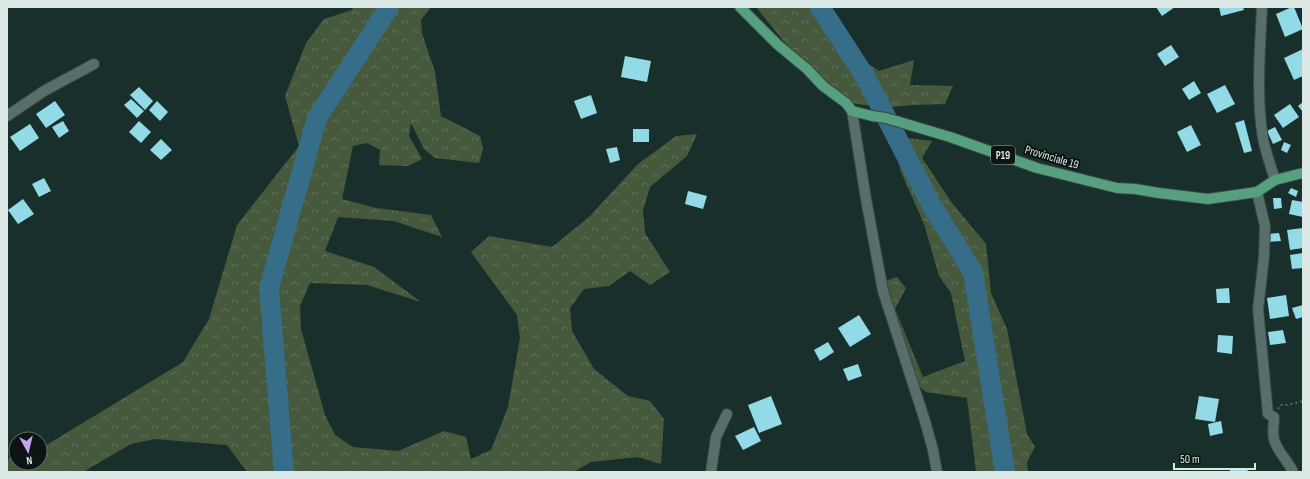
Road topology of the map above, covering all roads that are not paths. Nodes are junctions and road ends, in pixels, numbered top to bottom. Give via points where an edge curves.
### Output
1 (740, 7) edge
2 (1262, 7) edge
3 (94, 64) dead end
4 (852, 110) junction
5 (7, 116) edge
6 (1303, 174) edge
7 (1275, 180) junction
8 (1257, 192) junction
9 (727, 414) dead end
10 (711, 472) edge
11 (937, 472) edge
12 (1293, 472) edge

1 - 4 main road, Provinciale 19 / P19 via 778,45
2 - 7 street via 1261,114 1264,140
3 - 5 street via 44,91
4 - 8 main road, Provinciale 19 / P19 via 914,126 1037,168 1117,188 1208,199
4 - 11 street via 864,192 883,291 925,421
6 - 7 main road, Provinciale 19 / P19
7 - 8 main road, Provinciale 19 / P19
8 - 12 street via 1265,226 1258,309 1268,414 1274,417 1274,438 1278,450
9 - 10 street via 716,437

